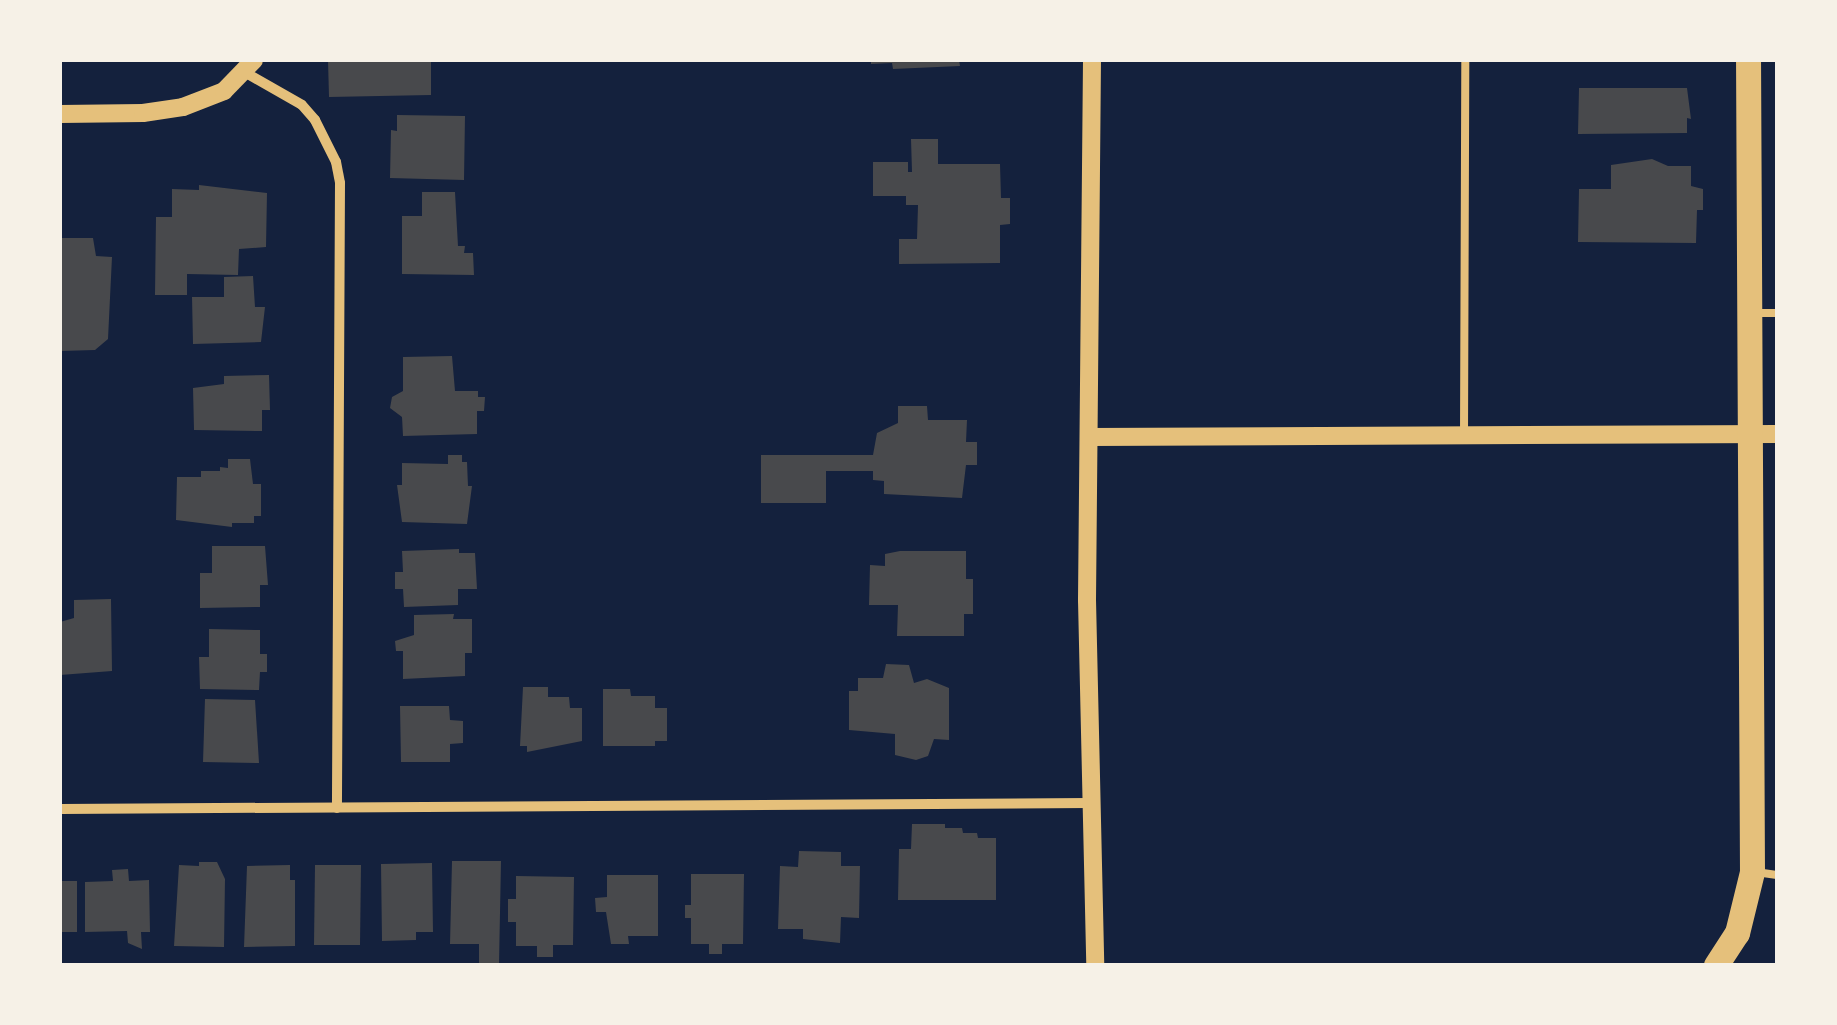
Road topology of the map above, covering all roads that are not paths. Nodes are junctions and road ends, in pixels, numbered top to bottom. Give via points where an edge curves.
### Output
1 (1092, 60) edge
2 (1464, 60) edge
3 (1748, 60) edge
4 (250, 66) edge
5 (60, 114) edge
6 (1748, 313) junction
7 (1777, 313) edge
8 (1464, 434) junction
9 (1748, 434) junction
10 (1777, 434) edge
11 (1089, 437) junction
12 (1088, 803) junction
13 (337, 808) junction
14 (60, 809) edge
15 (1764, 873) edge
16 (1095, 965) edge
17 (1716, 965) edge

1 - 11 street
2 - 8 lane
3 - 6 main road
4 - 5 street via 224,91 183,107
4 - 13 street via 302,104 325,134 340,184
6 - 7 lane
6 - 9 main road
8 - 9 street
8 - 11 street
9 - 10 street
9 - 15 main road
11 - 12 street
12 - 13 street
12 - 16 street
13 - 14 street
15 - 17 main road

